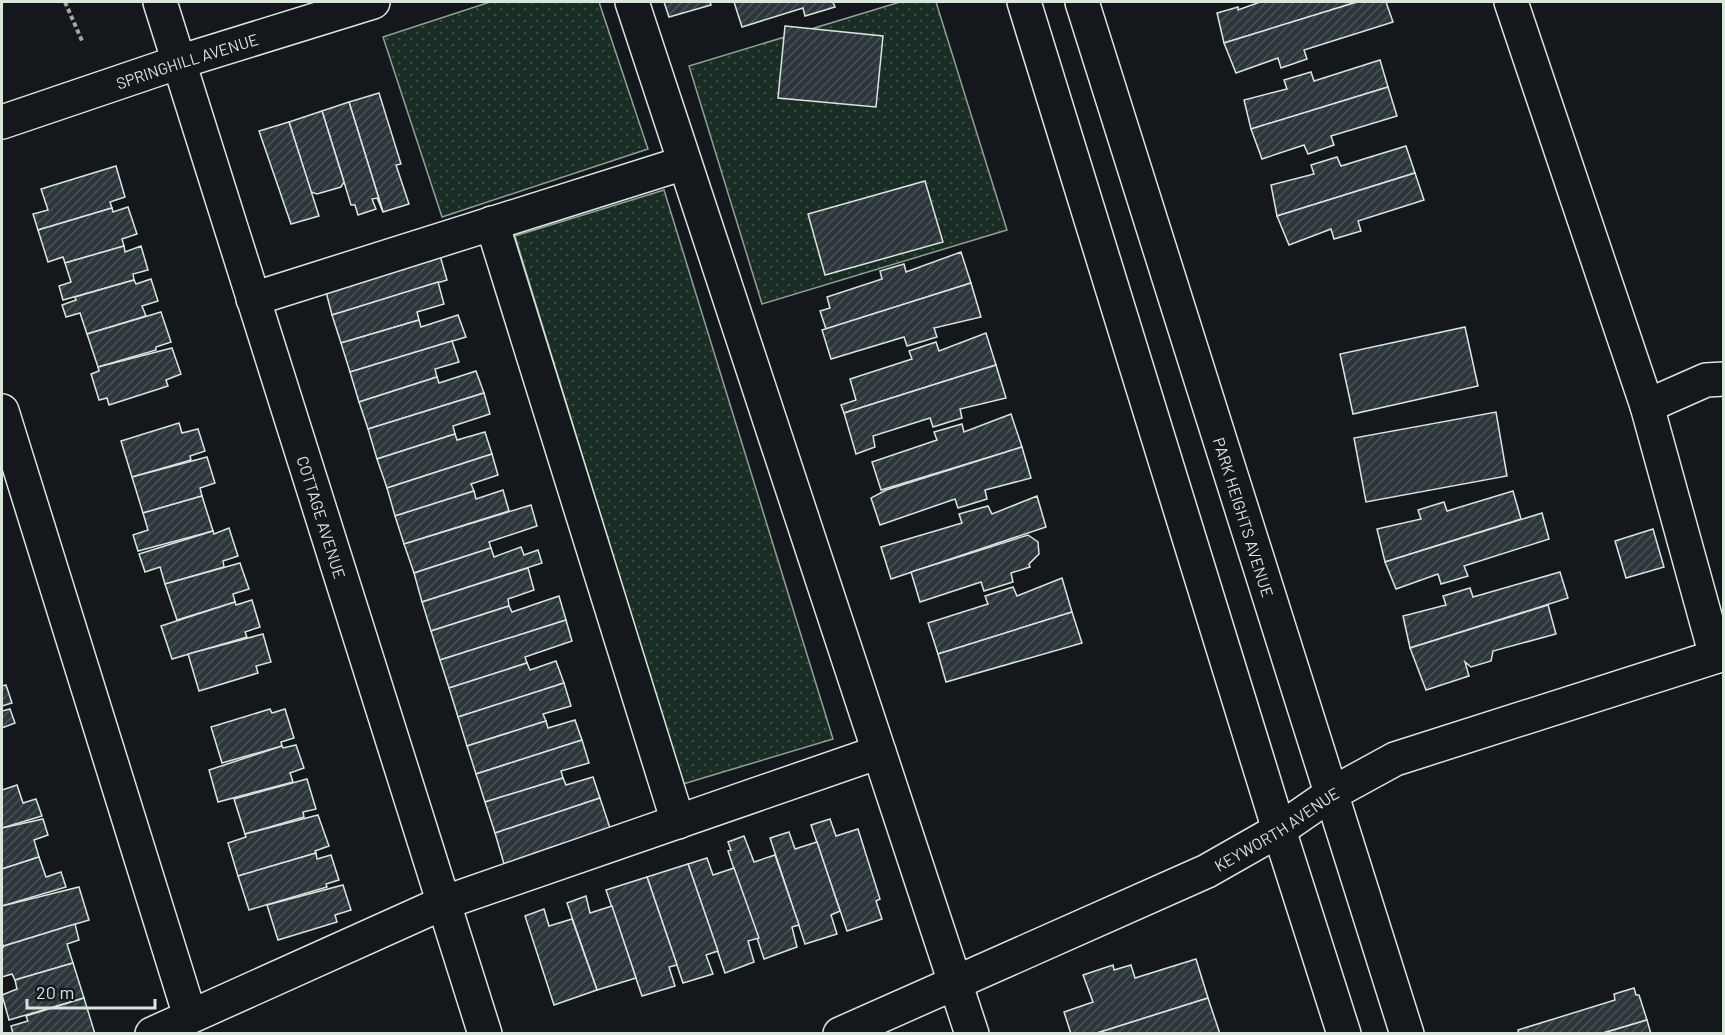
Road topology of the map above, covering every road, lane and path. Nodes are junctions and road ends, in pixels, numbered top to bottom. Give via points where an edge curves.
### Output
1 (65, 2) edge
2 (160, 2) edge
3 (373, 2) edge
4 (632, 2) edge
5 (1024, 2) edge
6 (1082, 2) edge
7 (1510, 2) edge
8 (83, 44) dead end
9 (179, 62) junction
10 (2, 122) edge
11 (684, 163) junction
12 (492, 224) junction
13 (254, 299) junction
14 (1724, 379) edge
15 (1647, 406) junction
16 (2, 411) edge
17 (1720, 655) edge
18 (879, 752) junction
19 (1331, 794) junction
20 (678, 822) junction
21 (1279, 830) junction
22 (443, 903) junction
23 (955, 982) junction
24 (190, 1016) junction
25 (152, 1034) edge
26 (485, 1034) edge
27 (840, 1034) edge
28 (972, 1034) edge
29 (1344, 1034) edge
30 (1407, 1034) edge

1 - 8 path
2 - 9 street, COTTAGE AVENUE
3 - 9 street, SPRINGHILL AVENUE
4 - 11 street
5 - 21 street
6 - 19 street, PARK HEIGHTS AVENUE
7 - 15 street
9 - 10 street, SPRINGHILL AVENUE
9 - 13 street, COTTAGE AVENUE
11 - 12 street
11 - 18 street
12 - 13 street
12 - 20 street
13 - 22 street, COTTAGE AVENUE
14 - 15 street via 1706,380
15 - 17 street
16 - 24 street
17 - 19 street, KEYWORTH AVENUE via 1395,759
18 - 20 street
18 - 23 street
19 - 21 street, KEYWORTH AVENUE
19 - 30 street, PARK HEIGHTS AVENUE
20 - 22 street
21 - 23 street, KEYWORTH AVENUE via 1207,872
21 - 29 street
22 - 24 street
22 - 26 street, COTTAGE AVENUE
23 - 27 street, KEYWORTH AVENUE
23 - 28 street
24 - 25 street

